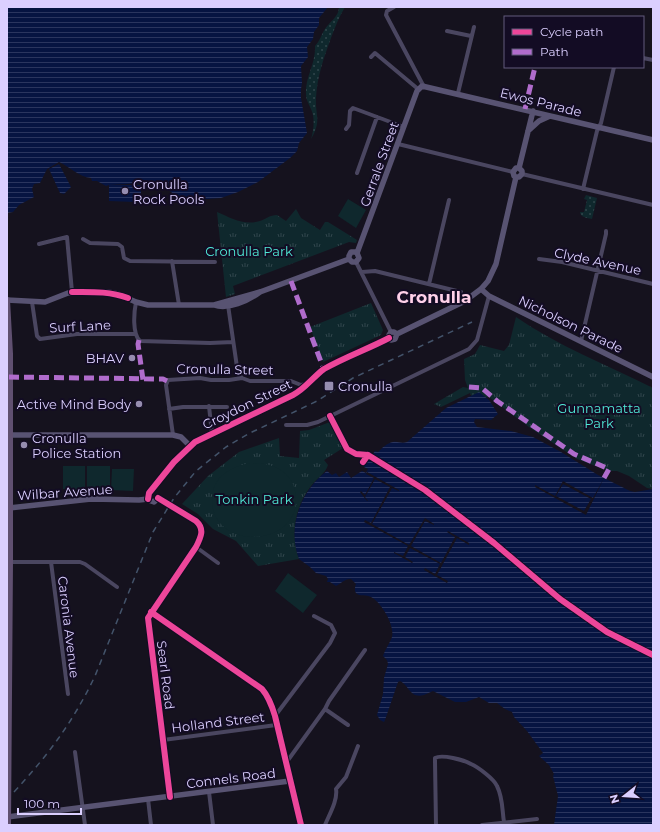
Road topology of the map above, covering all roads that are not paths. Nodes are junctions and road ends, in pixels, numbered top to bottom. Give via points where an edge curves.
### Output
1 (394, 7) edge
2 (474, 27) dead end
3 (447, 31) dead end
4 (471, 36) junction
5 (371, 57) dead end
6 (614, 68) edge
7 (421, 87) junction
8 (458, 93) junction
9 (533, 111) junction
10 (550, 116) junction
11 (377, 117) junction
12 (404, 127) junction
13 (599, 127) junction
14 (346, 129) dead end
15 (528, 131) junction
16 (653, 140) edge
17 (398, 144) junction
18 (519, 168) junction
19 (513, 172) junction
20 (357, 173) dead end
21 (522, 174) junction
22 (516, 177) junction
23 (583, 189) junction
24 (449, 200) dead end
25 (653, 204) edge
26 (606, 231) dead end
27 (83, 239) dead end
28 (39, 244) dead end
29 (358, 253) junction
30 (349, 259) junction
31 (539, 259) dead end
32 (172, 262) junction
33 (215, 262) dead end
34 (356, 262) junction
35 (597, 271) junction
36 (362, 272) junction
37 (429, 284) junction
38 (653, 284) edge
39 (481, 289) junction
40 (72, 292) junction
41 (461, 292) dead end
42 (489, 296) junction
43 (7, 300) edge
44 (32, 302) junction
45 (136, 302) junction
46 (228, 304) junction
47 (179, 305) junction
48 (7, 316) edge
49 (136, 334) junction
50 (390, 335) junction
51 (581, 341) junction
52 (233, 342) junction
53 (653, 377) edge
54 (242, 378) junction
55 (306, 384) junction
56 (209, 406) junction
57 (227, 407) dead end
58 (169, 409) junction
59 (286, 424) dead end
60 (212, 434) junction
61 (8, 435) edge
62 (173, 435) junction
63 (190, 446) junction
64 (154, 491) junction
65 (158, 498) junction
66 (148, 499) junction
67 (8, 508) edge
68 (196, 547) junction
69 (9, 562) edge
70 (51, 562) junction
71 (218, 563) dead end
72 (117, 587) dead end
73 (151, 612) junction
74 (314, 616) dead end
75 (365, 650) dead end
76 (68, 694) dead end
77 (325, 709) junction
78 (275, 716) junction
79 (276, 725) junction
80 (348, 725) dead end
81 (8, 739) edge
82 (163, 740) junction
83 (358, 746) dead end
84 (75, 752) dead end
85 (286, 763) junction
86 (290, 781) junction
87 (209, 792) junction
88 (170, 797) junction
89 (148, 799) junction
90 (83, 807) junction
91 (7, 817) edge
92 (537, 818) dead end
93 (504, 822) junction
94 (8, 825) edge
95 (85, 825) edge
96 (151, 825) edge
97 (213, 825) edge
98 (301, 825) edge
99 (325, 825) edge
100 (436, 825) edge
101 (482, 825) edge

1 - 7 street via 387,11 386,15
2 - 4 street
3 - 4 street
4 - 8 street
5 - 7 street via 375,53
6 - 13 street
7 - 8 street, Ewos Parade
7 - 12 street, Gerrale Street
8 - 9 street, Ewos Parade
9 - 10 street, Ewos Parade
9 - 15 street
10 - 13 street, Ewos Parade
10 - 15 street via 539,121
11 - 12 street
11 - 14 street via 352,109
11 - 20 street
12 - 17 street, Gerrale Street
13 - 16 street, Ewos Parade
13 - 23 street
15 - 18 street
17 - 19 street
17 - 29 street, Gerrale Street
18 - 19 street
18 - 21 street
19 - 22 street
21 - 22 street
21 - 23 street
22 - 39 street via 496,264
23 - 25 street
24 - 37 street
26 - 35 street
27 - 32 street via 121,245 124,258 130,261
28 - 40 street via 67,237
29 - 30 street via 351,252
29 - 34 street via 359,258
30 - 34 street
30 - 46 street via 260,292 249,299
31 - 35 street, Clyde Avenue
32 - 33 street
32 - 47 street
34 - 36 street
35 - 38 street, Clyde Avenue
35 - 51 street
36 - 37 street via 375,271
36 - 50 street
37 - 41 street
39 - 42 street, Nicholson Parade
39 - 50 street via 465,301 397,334 396,339 391,340
40 - 44 street via 48,301
40 - 45 street via 113,293
42 - 51 street, Nicholson Parade
42 - 59 street via 477,340 469,349 318,422 307,425
43 - 44 street
43 - 48 main road
44 - 49 street, Surf Lane via 37,336 40,339 77,334
45 - 47 street
45 - 49 street
46 - 47 street via 219,307
46 - 52 street
48 - 61 main road via 10,354
49 - 52 street via 143,342
50 - 55 street via 326,369
51 - 53 street, Nicholson Parade
52 - 54 street via 238,374
54 - 55 street, Cronulla Street via 250,381 291,381
54 - 58 street, Cronulla Street via 167,381
55 - 60 street, Croydon Street via 293,395
56 - 57 street
56 - 58 street
56 - 60 street
58 - 62 street
60 - 63 street, Croydon Street
61 - 62 street
61 - 67 main road
62 - 63 street via 182,437
63 - 64 street, Croydon Street via 174,462
64 - 65 street via 159,495
64 - 66 street via 148,494
65 - 66 street via 153,502
65 - 68 street via 198,523 202,530
66 - 67 street, Wilbar Avenue via 91,499
67 - 69 main road
68 - 71 street
68 - 73 street
69 - 70 street
69 - 81 main road
70 - 72 street via 80,562
70 - 76 street, Caronia Avenue
73 - 78 street via 262,689
73 - 82 street, Searl Road via 148,618
74 - 78 street via 331,625 335,633
75 - 77 street
77 - 80 street
77 - 85 street
78 - 79 street
79 - 82 street, Holland Street
79 - 85 street
81 - 91 main road
82 - 88 street, Searl Road
83 - 99 street via 346,777 336,789
84 - 90 street
85 - 86 street
86 - 87 street, Connels Road
86 - 98 street
87 - 88 street, Connels Road
87 - 97 street
88 - 89 street, Connels Road
89 - 90 street, Connels Road
89 - 96 street
90 - 91 street, Connels Road
90 - 95 street
91 - 94 main road
92 - 93 street
93 - 100 street via 502,800 494,782 471,764 438,756 434,761
93 - 101 street

